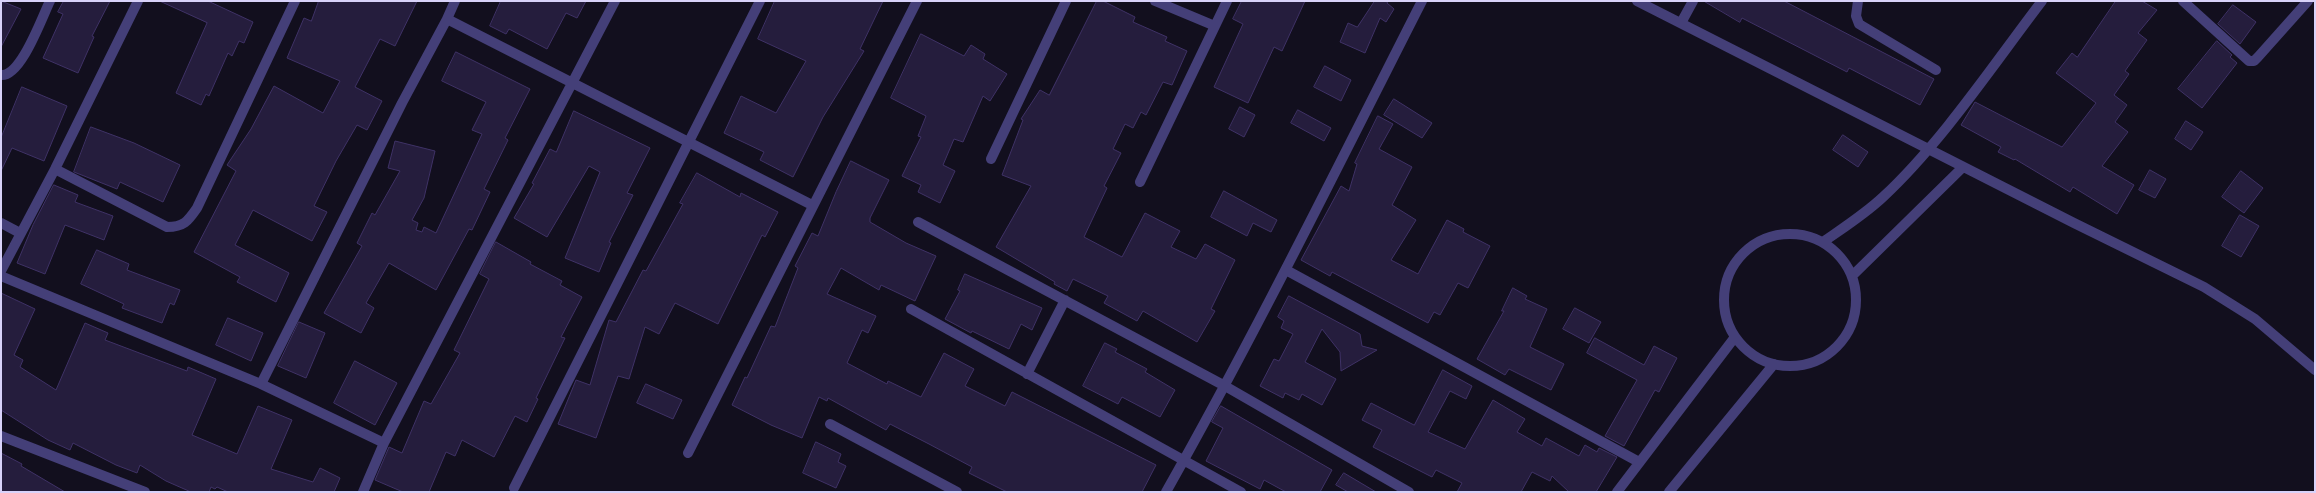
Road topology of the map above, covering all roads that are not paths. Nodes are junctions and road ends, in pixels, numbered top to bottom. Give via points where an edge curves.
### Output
1 (50, 1) edge
2 (138, 1) edge
3 (295, 1) edge
4 (455, 1) edge
5 (614, 1) edge
6 (760, 1) edge
7 (918, 1) edge
8 (1066, 1) edge
9 (1155, 1) edge
10 (1227, 1) edge
11 (1422, 1) edge
12 (1637, 1) edge
13 (1693, 1) edge
14 (1858, 1) edge
15 (2042, 1) edge
16 (2308, 1) edge
17 (2186, 2) edge
18 (447, 19) junction
19 (1681, 23) junction
20 (1215, 26) junction
21 (1936, 70) dead end
22 (1, 75) edge
23 (571, 83) junction
24 (688, 142) junction
25 (1928, 149) junction
26 (991, 159) dead end
27 (1963, 167) junction
28 (55, 169) junction
29 (1140, 182) dead end
30 (812, 205) junction
31 (918, 222) dead end
32 (1, 223) edge
33 (20, 232) junction
34 (1823, 242) junction
35 (1286, 270) junction
36 (1, 271) edge
37 (1, 276) edge
38 (1852, 276) junction
39 (1065, 300) junction
40 (911, 309) dead end
41 (1735, 337) junction
42 (1774, 364) junction
43 (2315, 370) edge
44 (1027, 374) junction
45 (261, 384) junction
46 (1225, 386) junction
47 (830, 424) dead end
48 (1, 436) edge
49 (384, 443) junction
50 (688, 452) dead end
51 (1184, 461) junction
52 (1639, 462) junction
53 (514, 488) dead end
54 (145, 492) edge
55 (363, 492) edge
56 (957, 492) edge
57 (1166, 492) edge
58 (1241, 492) edge
59 (1409, 492) edge
60 (1617, 492) edge
61 (1669, 492) edge

1 - 22 street via 19,66
2 - 28 street
3 - 28 street via 188,223 167,227
4 - 18 street
5 - 23 street
6 - 24 street
7 - 30 street
8 - 26 street
9 - 20 street
10 - 20 street
11 - 35 street
12 - 19 street
13 - 19 street
14 - 21 street via 1856,16 1860,24
15 - 25 street
16 - 17 street via 2254,60 2244,58
18 - 23 street
18 - 45 street via 398,110
19 - 25 street
20 - 29 street
23 - 24 street
23 - 49 street
24 - 30 street
24 - 53 street
25 - 27 street
25 - 34 street via 1882,198
27 - 38 street
27 - 43 street via 2230,302 2279,337
28 - 33 street
30 - 50 street
31 - 39 street
32 - 33 street
33 - 36 street
34 - 38 street via 1840,256
34 - 41 street via 1804,235 1785,234 1766,238 1748,248 1735,262 1727,280 1724,299 1726,319
35 - 46 street
35 - 52 street
37 - 45 street
38 - 42 street via 1856,296 1854,317 1846,336 1833,351 1815,362 1795,366
39 - 44 street
39 - 46 street
40 - 44 street
41 - 42 street via 1746,349
41 - 52 street
42 - 61 street
44 - 51 street
45 - 49 street
46 - 51 street
46 - 59 street
47 - 56 street
48 - 54 street
49 - 55 street
51 - 57 street
51 - 58 street
52 - 60 street

